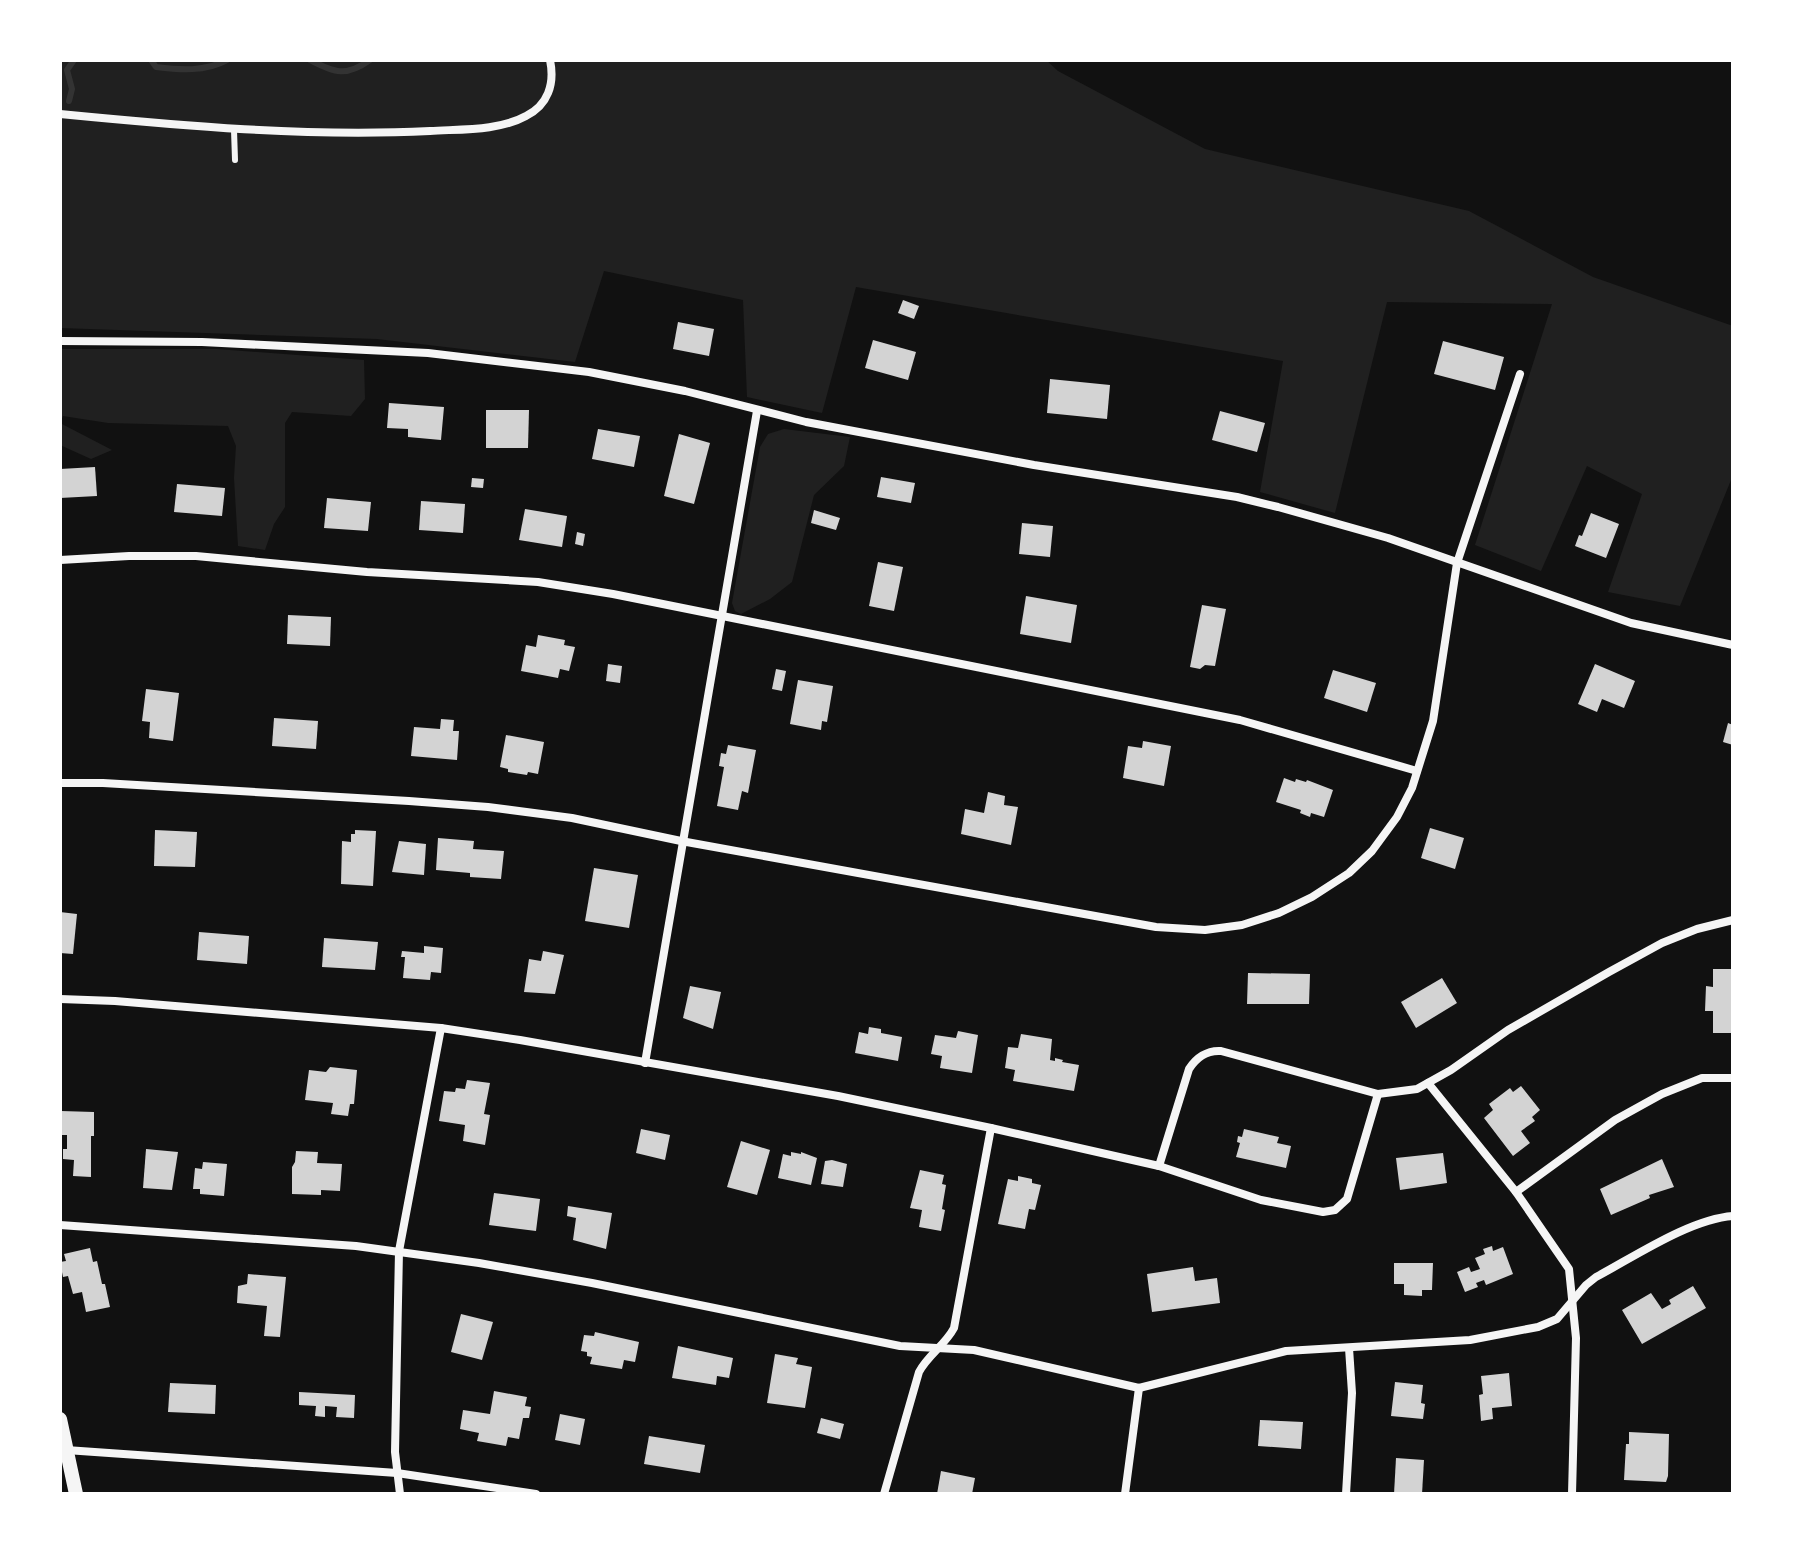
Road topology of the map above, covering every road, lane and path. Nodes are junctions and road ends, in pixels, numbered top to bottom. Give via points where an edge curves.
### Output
1 (550, 60) edge
2 (60, 114) edge
3 (234, 130) junction
4 (235, 160) dead end
5 (60, 341) edge
6 (1520, 374) dead end
7 (757, 411) junction
8 (60, 560) edge
9 (1457, 563) junction
10 (720, 617) junction
11 (1733, 645) edge
12 (1417, 771) junction
13 (60, 783) edge
14 (681, 841) junction
15 (1733, 920) edge
16 (60, 999) edge
17 (441, 1028) junction
18 (645, 1063) junction
19 (1733, 1078) edge
20 (1428, 1083) junction
21 (1378, 1094) junction
22 (991, 1128) junction
23 (1159, 1166) junction
24 (1516, 1192) junction
25 (1733, 1216) edge
26 (60, 1225) edge
27 (399, 1251) junction
28 (1574, 1301) junction
29 (938, 1348) junction
30 (1349, 1348) junction
31 (1139, 1388) junction
32 (60, 1419) edge
33 (66, 1450) junction
34 (397, 1473) junction
35 (76, 1494) edge
36 (400, 1494) edge
37 (536, 1494) edge
38 (884, 1494) edge
39 (1125, 1494) edge
40 (1346, 1494) edge
41 (1572, 1494) edge

1 - 3 street via 552,81 540,106 522,119 487,127 390,133
2 - 3 street
3 - 4 lane
5 - 7 street via 202,342 484,358 589,372
6 - 9 street
7 - 9 street via 1034,465 1237,497 1388,538
7 - 10 street
8 - 10 street via 196,556 538,582
9 - 11 street via 1631,623
9 - 12 street via 1433,721
10 - 12 street via 1240,720
10 - 14 street
12 - 14 street via 1397,817 1349,873 1279,913 1205,930 1156,927
13 - 14 street via 488,807
14 - 18 street
15 - 20 street via 1697,929 1622,964
16 - 17 street
17 - 18 street
17 - 27 street
18 - 22 street
19 - 24 street via 1702,1078 1662,1094 1588,1138
20 - 21 street
20 - 24 street
21 - 23 street via 1209,1052 1189,1069
21 - 23 street via 1349,1194 1330,1212 1261,1200
22 - 23 street
22 - 29 street via 954,1328
24 - 28 street via 1569,1269
25 - 28 street via 1655,1246 1590,1281
26 - 27 street
27 - 29 street via 592,1283 900,1346
27 - 34 street
28 - 30 street via 1551,1323 1506,1334
28 - 41 street
29 - 31 street via 974,1350
29 - 38 street via 919,1372
30 - 31 street via 1286,1351
30 - 40 street
31 - 39 street
32 - 33 street
33 - 34 street
33 - 35 street
34 - 36 street
34 - 37 street

